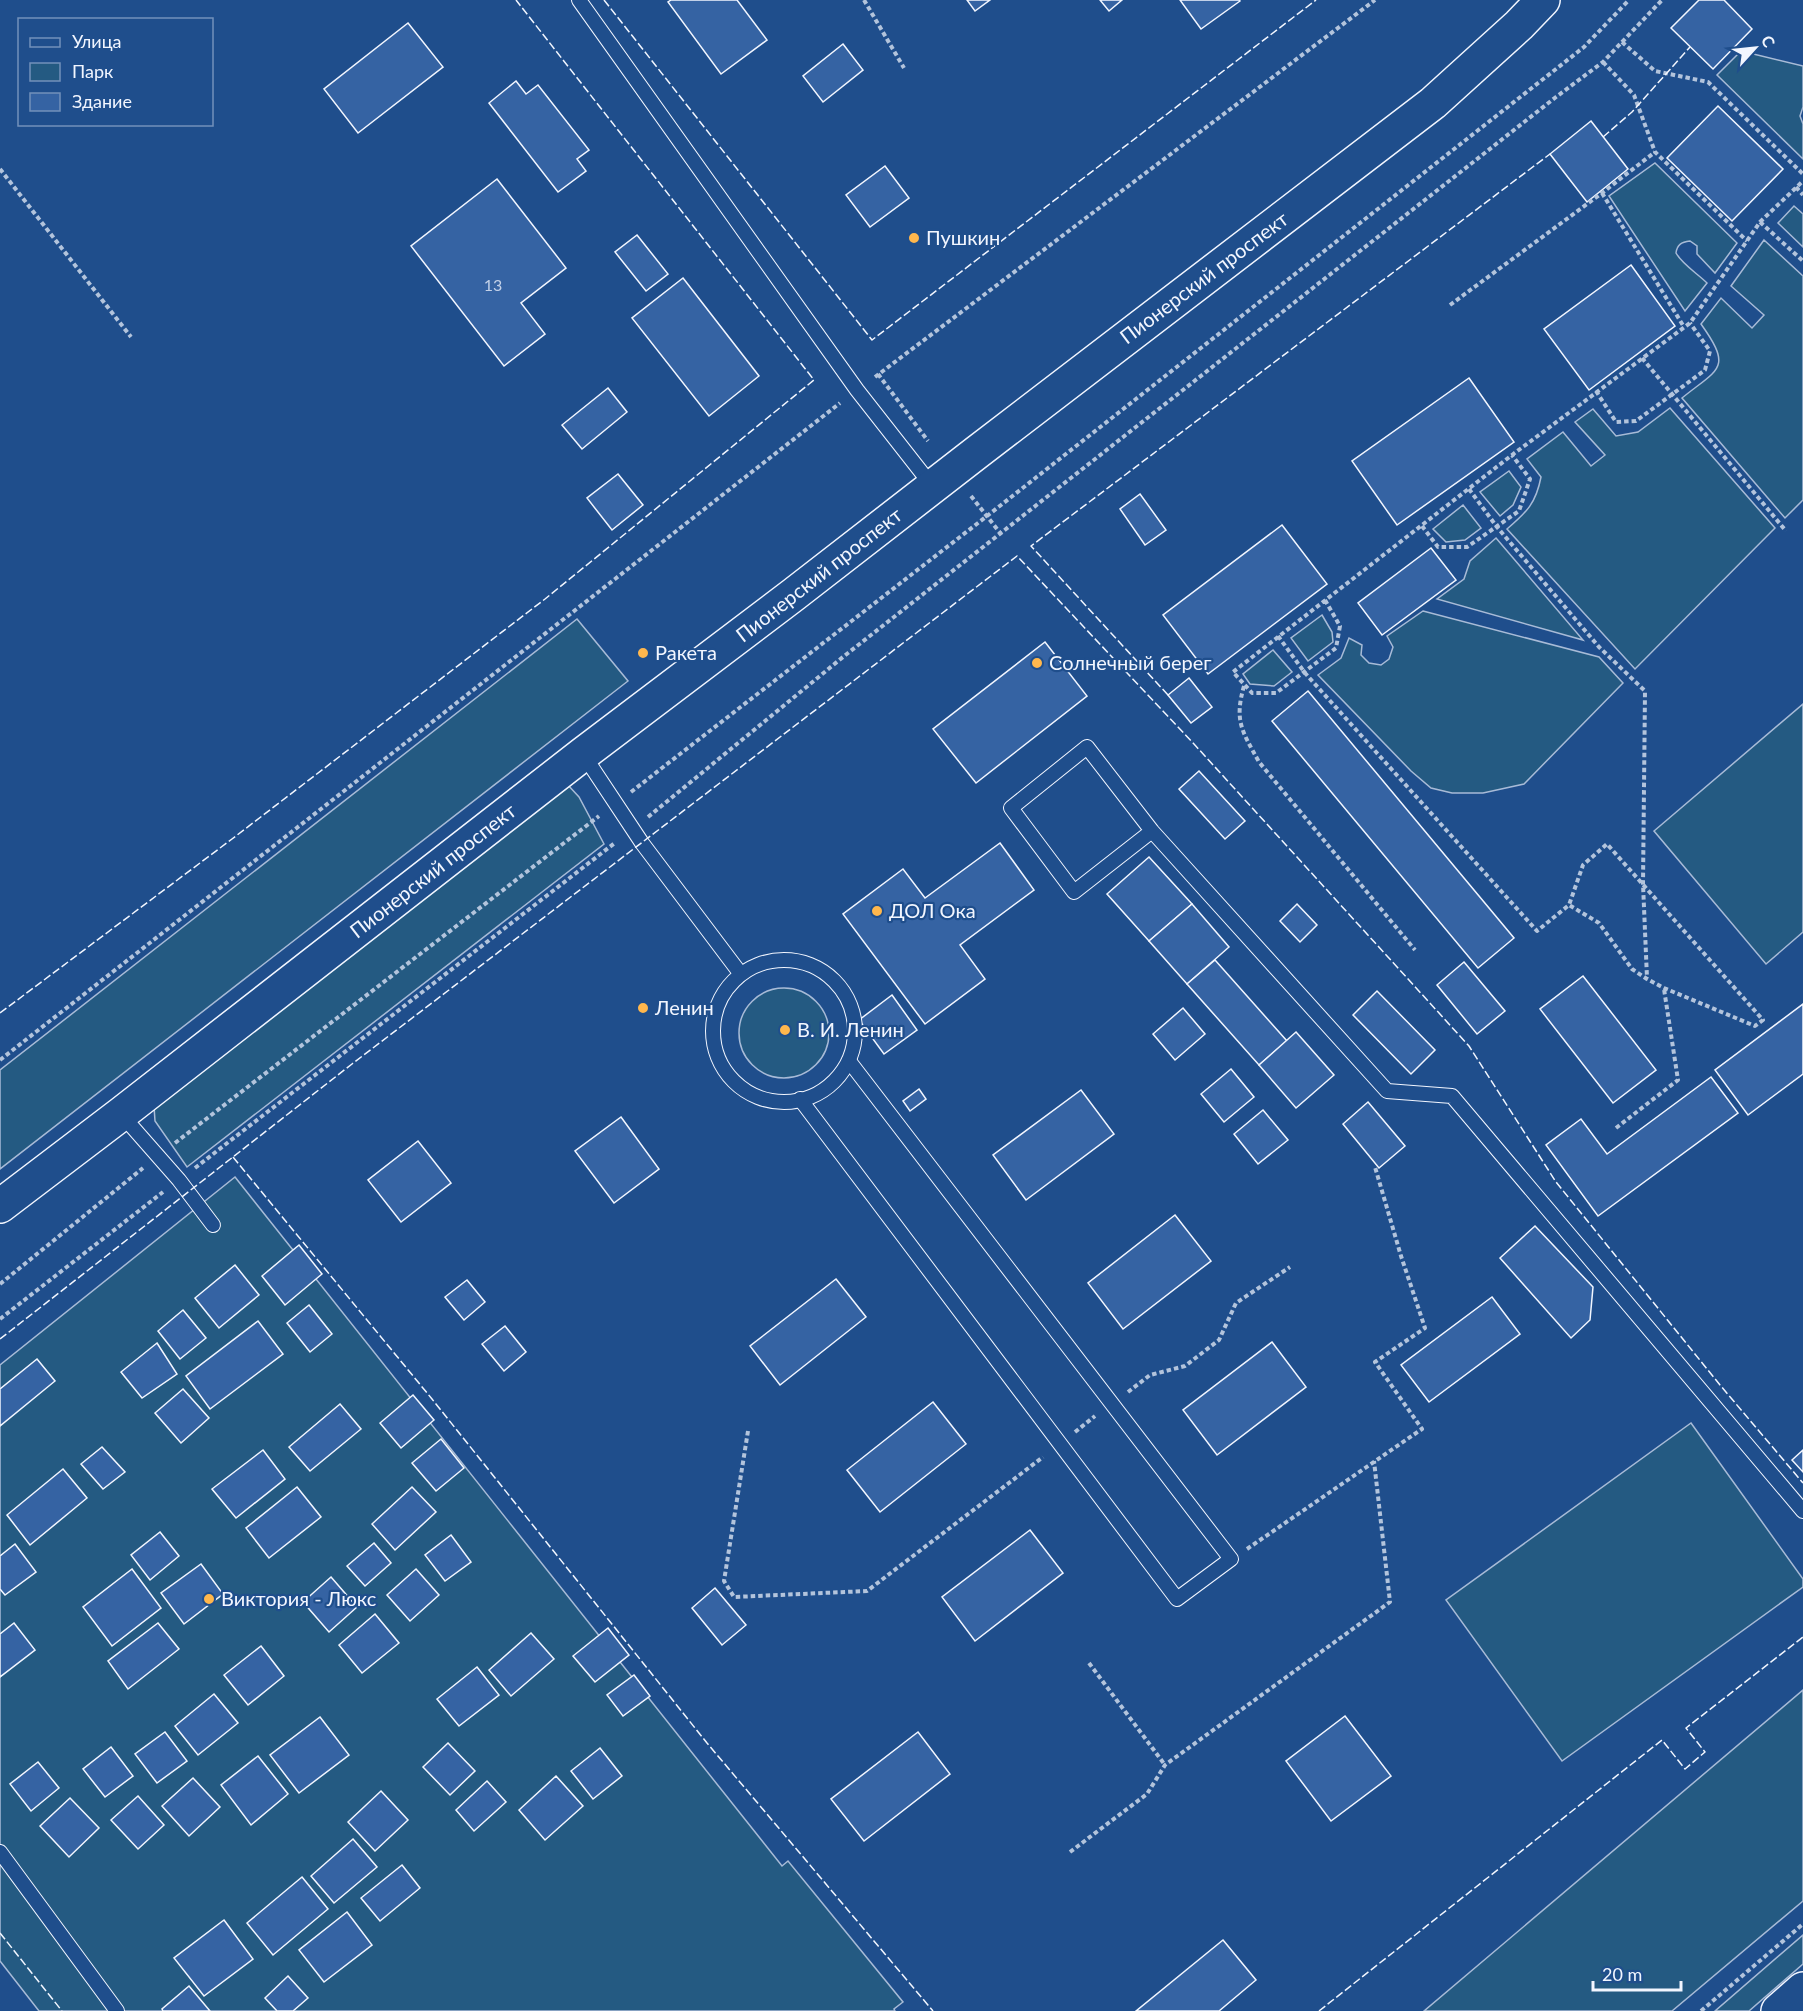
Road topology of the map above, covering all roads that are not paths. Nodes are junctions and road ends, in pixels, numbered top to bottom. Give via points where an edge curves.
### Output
1 (579, 0) edge
2 (1543, 0) edge
3 (933, 487) junction
4 (583, 754) junction
5 (1152, 831) junction
6 (740, 973) junction
7 (849, 1061) junction
8 (800, 1099) junction
9 (122, 1114) junction
10 (0, 1206) edge
11 (213, 1225) dead end
12 (1803, 1511) edge
13 (0, 1852) edge
14 (1803, 1989) edge
15 (117, 2011) edge
16 (1778, 2011) edge

1 - 3 lane via 857,390
2 - 3 street, Пионерский проспект via 1432,103
3 - 4 street, Пионерский проспект
4 - 6 lane via 632,830
4 - 9 street, Пионерский проспект
5 - 5 lane via 1074,892 1011,808 1088,747
5 - 12 lane via 1388,1091 1452,1096
6 - 7 lane via 782,959 803,962 825,972 842,989 853,1011 855,1037
6 - 8 lane via 721,998 713,1030 720,1062 745,1090 759,1097 783,1102
7 - 8 lane via 840,1076 813,1096
7 - 8 lane via 1232,1559 1177,1599
9 - 10 street, Пионерский проспект
9 - 11 lane
13 - 15 lane
14 - 16 street

